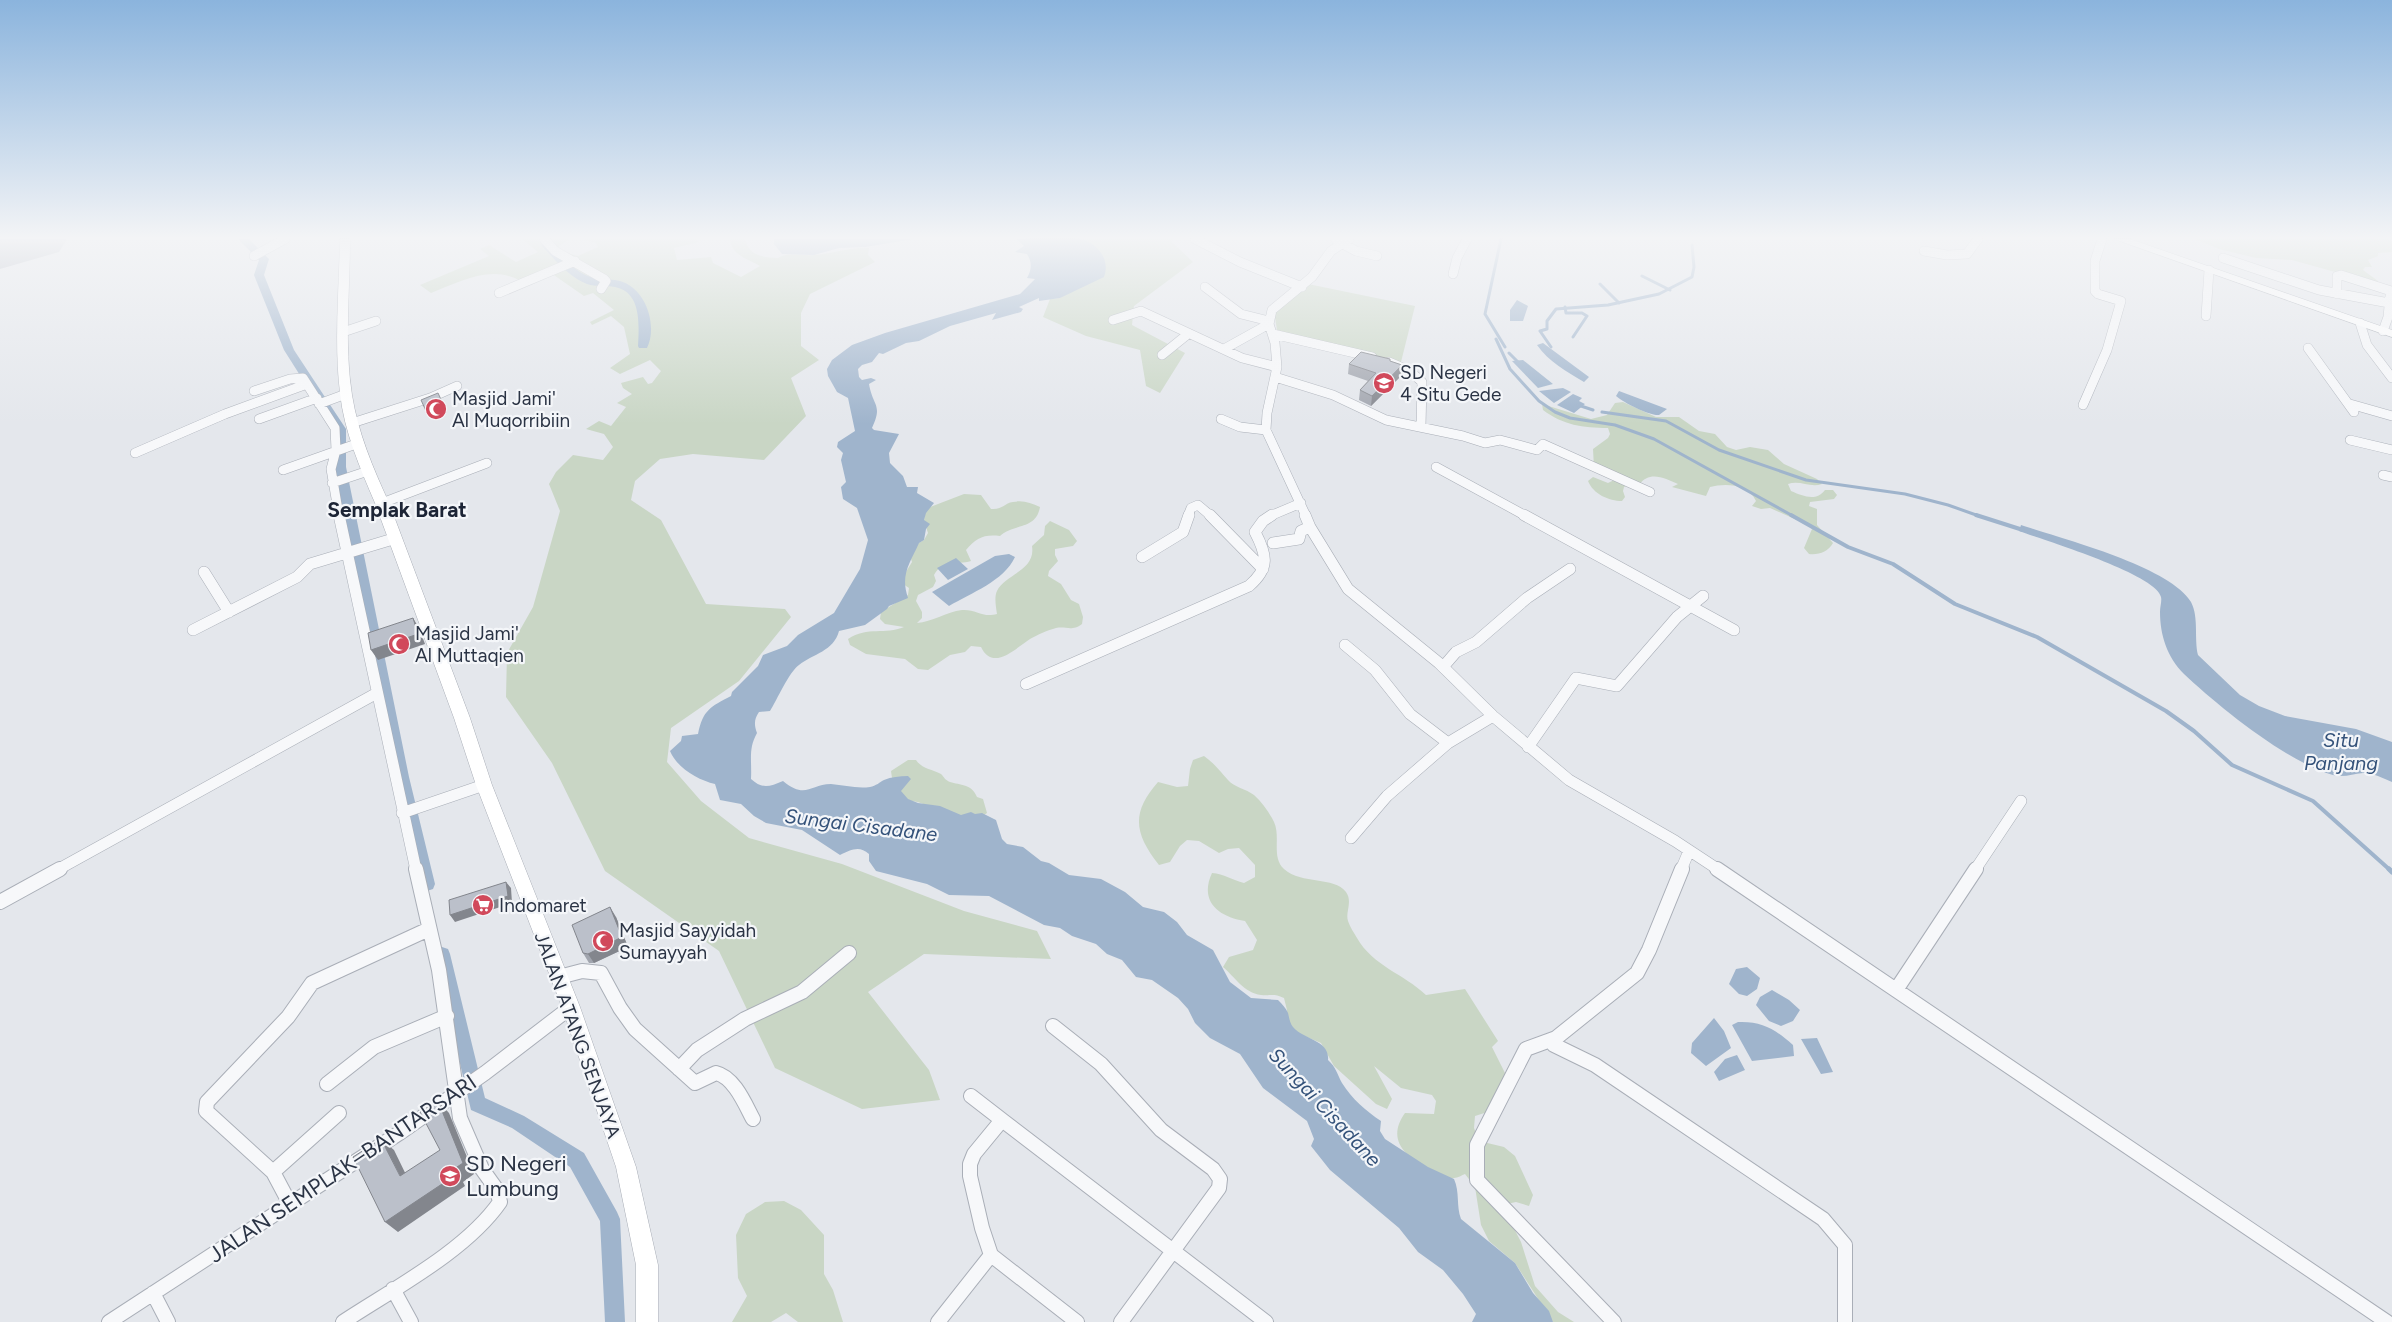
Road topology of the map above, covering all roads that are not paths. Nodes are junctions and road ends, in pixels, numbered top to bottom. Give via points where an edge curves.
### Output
1 (344, 301) edge
2 (1220, 301) edge
3 (1284, 301) edge
4 (2120, 301) edge
5 (2207, 301) edge
6 (2296, 301) edge
7 (2376, 301) edge
8 (2389, 303) joint
9 (2206, 316) dead end
10 (376, 320) dead end
11 (1113, 320) dead end
12 (1269, 322) junction
13 (2360, 323) junction
14 (343, 332) junction
15 (2388, 332) edge
16 (1188, 334) junction
17 (1273, 334) junction
18 (2308, 348) dead end
19 (1224, 349) junction
20 (1162, 355) dead end
21 (1276, 372) junction
22 (2392, 378) edge
23 (307, 384) junction
24 (457, 386) dead end
25 (254, 391) dead end
26 (340, 396) junction
27 (319, 402) junction
28 (2083, 405) dead end
29 (2392, 416) edge
30 (259, 419) dead end
31 (1222, 419) dead end
32 (352, 423) junction
33 (1421, 427) junction
34 (1266, 430) junction
35 (2350, 440) dead end
36 (357, 444) junction
37 (338, 450) junction
38 (2392, 450) edge
39 (135, 453) dead end
40 (487, 463) dead end
41 (1436, 467) dead end
42 (283, 470) dead end
43 (368, 471) junction
44 (334, 482) junction
45 (1650, 492) dead end
46 (382, 503) junction
47 (1301, 503) junction
48 (1310, 527) junction
49 (1255, 532) junction
50 (393, 539) junction
51 (1236, 541) junction
52 (1272, 543) dead end
53 (347, 553) junction
54 (1142, 557) dead end
55 (1263, 569) junction
56 (1570, 569) dead end
57 (204, 572) dead end
58 (1703, 596) dead end
59 (1691, 607) junction
60 (229, 612) junction
61 (193, 630) dead end
62 (1734, 630) dead end
63 (1345, 645) dead end
64 (1443, 667) junction
65 (1026, 684) dead end
66 (377, 693) junction
67 (1493, 716) junction
68 (1448, 743) junction
69 (1528, 747) junction
70 (484, 785) junction
71 (2021, 802) dead end
72 (406, 812) junction
73 (1351, 838) dead end
74 (1689, 851) junction
75 (0, 902) edge
76 (429, 929) junction
77 (849, 953) dead end
78 (559, 977) junction
79 (1896, 990) junction
80 (571, 1007) junction
81 (447, 1016) junction
82 (1053, 1026) dead end
83 (1556, 1038) junction
84 (679, 1069) junction
85 (327, 1084) dead end
86 (457, 1093) junction
87 (970, 1096) dead end
88 (339, 1113) dead end
89 (754, 1119) dead end
90 (1002, 1120) junction
91 (273, 1172) junction
92 (290, 1204) junction
93 (1174, 1251) junction
94 (991, 1255) junction
95 (393, 1289) junction
96 (153, 1293) junction
97 (109, 1322) edge
98 (168, 1322) edge
99 (343, 1322) edge
100 (411, 1322) edge
101 (647, 1322) edge
102 (938, 1322) edge
103 (1077, 1322) edge
104 (1121, 1322) edge
105 (1266, 1322) edge
106 (1614, 1322) edge
107 (1845, 1322) edge
108 (2388, 1322) edge

1 - 14 main road, JALAN ATANG SENJAYA
2 - 12 street via 1228,308
3 - 12 street via 1272,310
4 - 28 street via 2107,350
5 - 9 street
6 - 13 main road
7 - 8 street
8 - 15 street
10 - 14 street
11 - 16 street via 1142,311
12 - 17 street
12 - 19 street
13 - 15 main road
13 - 22 street via 2359,329 2370,350
14 - 26 main road, JALAN ATANG SENJAYA
16 - 19 street
16 - 20 street
17 - 21 street
17 - 33 street via 1391,363 1420,377 1424,413
18 - 29 street via 2352,408
19 - 21 street
21 - 33 street via 1386,420
21 - 34 street
23 - 25 street via 303,378 290,379
23 - 27 street
23 - 39 street via 225,414
24 - 32 street via 420,402
26 - 27 street
26 - 32 main road, JALAN ATANG SENJAYA
27 - 30 street
27 - 37 street via 334,428
31 - 34 street
32 - 36 main road, JALAN ATANG SENJAYA
33 - 45 street via 1485,443 1500,440 1537,450 1543,444
34 - 47 street
35 - 38 street
36 - 37 street
36 - 43 main road, JALAN ATANG SENJAYA
37 - 42 street
37 - 44 street via 330,469
40 - 46 street
41 - 59 street
43 - 44 street
43 - 46 main road, JALAN ATANG SENJAYA
44 - 53 street
46 - 50 main road, JALAN ATANG SENJAYA
47 - 48 street
47 - 49 street via 1266,518
48 - 52 street via 1301,531 1299,539
48 - 64 street via 1348,588
49 - 51 street
49 - 55 street via 1264,549
50 - 53 street
50 - 70 main road, JALAN ATANG SENJAYA
51 - 54 street via 1198,505 1191,508 1183,532
51 - 55 street
53 - 60 street via 307,566 298,576
53 - 66 street
55 - 65 street via 1249,586
56 - 64 street via 1527,598 1476,642 1456,652
57 - 60 street
58 - 59 street
59 - 62 street
59 - 69 street via 1677,617 1617,686 1576,678
60 - 61 street
63 - 68 street via 1375,670 1410,714
64 - 67 street
66 - 72 street
66 - 75 street
67 - 68 street
67 - 69 street
68 - 73 street via 1387,796
69 - 74 street via 1569,780
70 - 72 street
70 - 78 main road, JALAN ATANG SENJAYA
71 - 79 street
72 - 76 street
74 - 79 street
74 - 83 street via 1637,973
76 - 81 street
76 - 91 street via 312,983 288,1017 207,1102 206,1111
77 - 84 street via 802,992 745,1019 697,1050
78 - 80 main road, JALAN ATANG SENJAYA
78 - 84 street via 582,970 601,973 634,1029
79 - 108 street
80 - 86 street, JALAN SEMPLAK–BANTARSARI
80 - 101 main road, JALAN ATANG SENJAYA via 626,1167 647,1265
81 - 85 street via 374,1047
81 - 86 street
82 - 93 street via 1101,1064 1161,1130 1213,1169 1220,1179 1219,1188
83 - 106 street via 1526,1049 1477,1145 1477,1180
83 - 107 street via 1555,1046 1595,1065 1823,1219 1845,1245
84 - 89 street via 696,1083 720,1073 727,1078
86 - 92 street, JALAN SEMPLAK–BANTARSARI
86 - 95 street via 465,1131 500,1202 491,1215 452,1250
87 - 90 street
88 - 91 street
90 - 93 street
90 - 94 street via 974,1154 970,1164 982,1228
91 - 92 street
92 - 96 street, JALAN SEMPLAK–BANTARSARI
93 - 104 street
93 - 105 street
94 - 102 street
94 - 103 street
95 - 99 street
95 - 100 street
96 - 97 street, JALAN SEMPLAK–BANTARSARI
96 - 98 street

